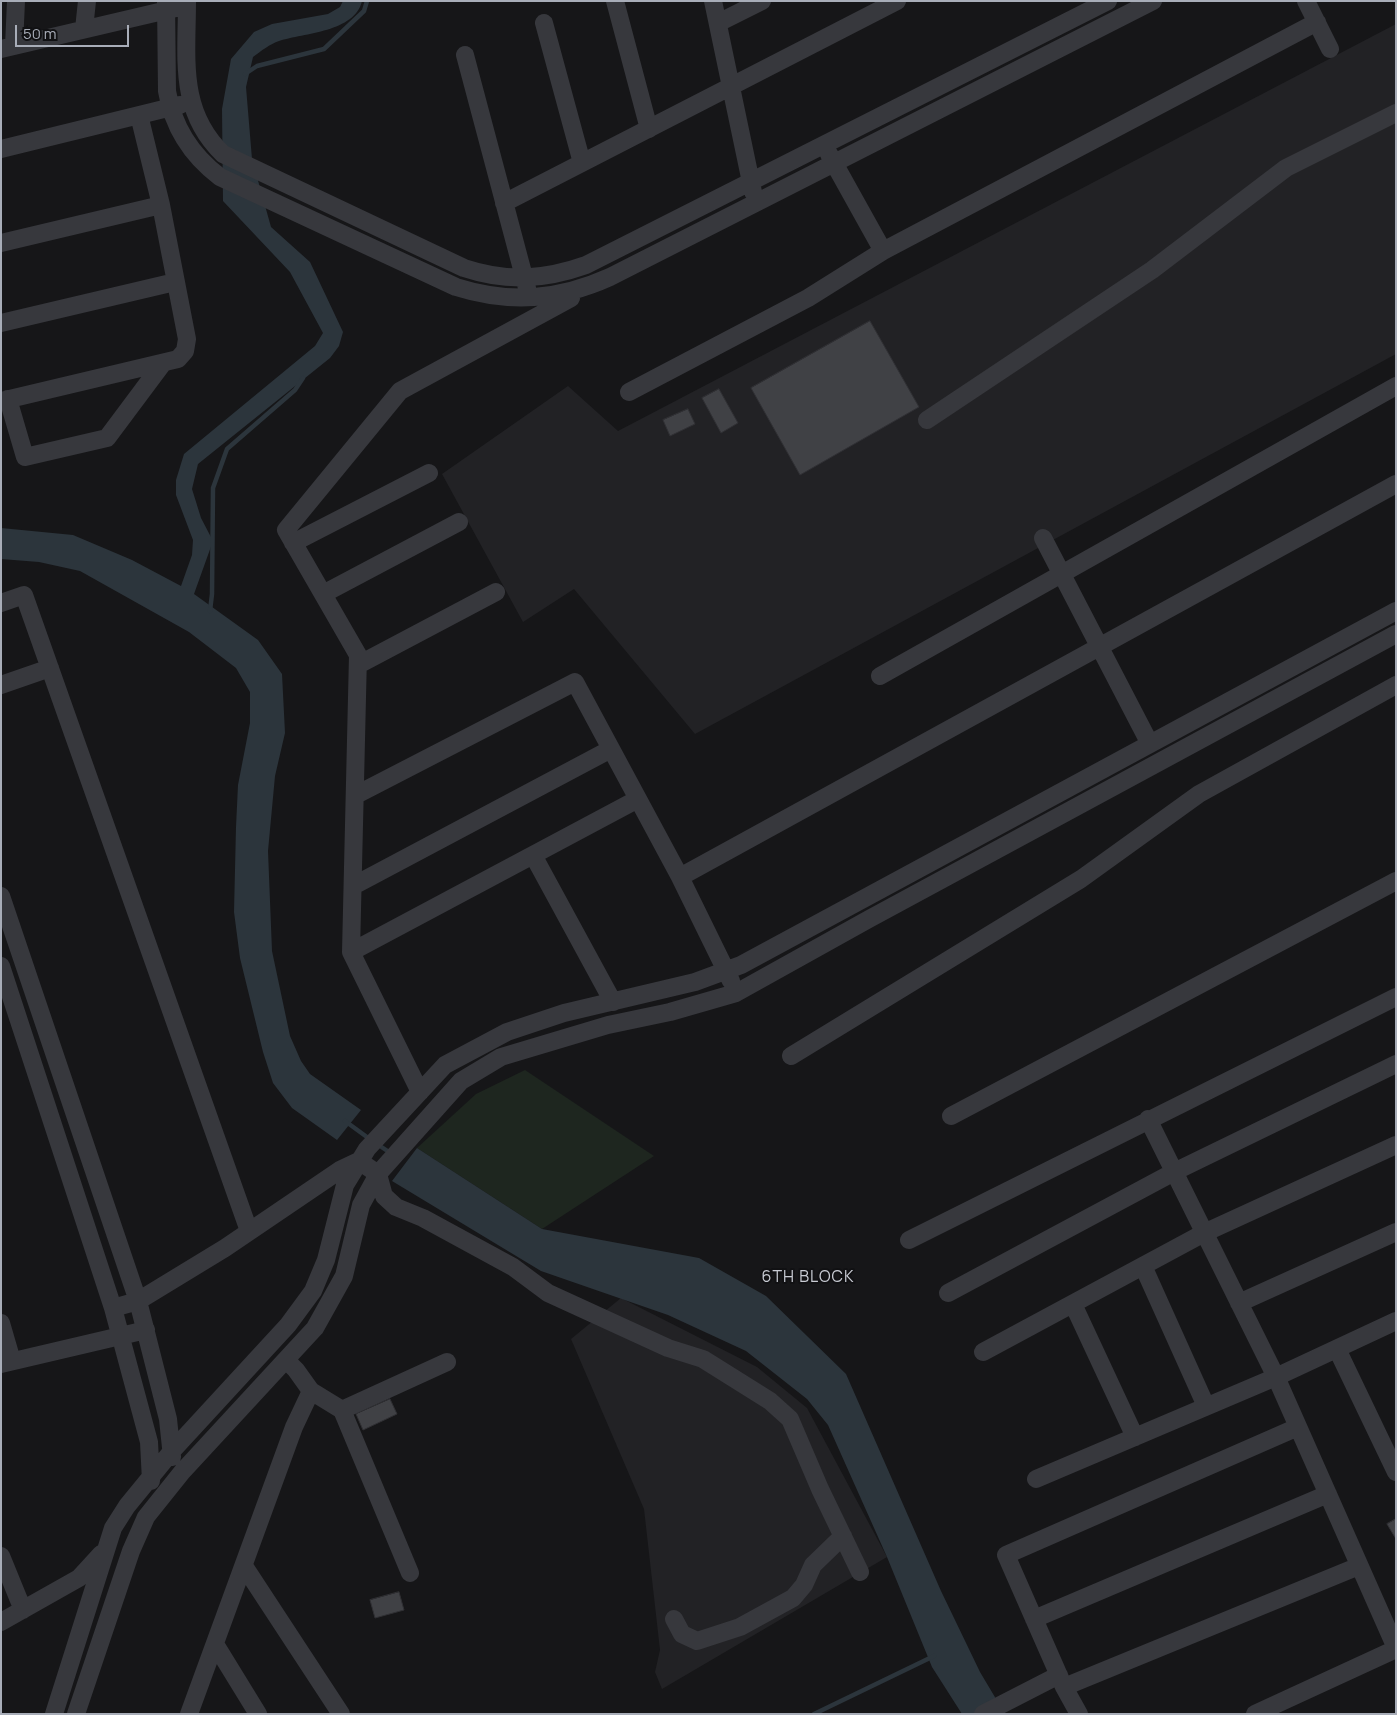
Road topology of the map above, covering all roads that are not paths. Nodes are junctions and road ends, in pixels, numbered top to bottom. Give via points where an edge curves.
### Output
1 (16, 1) edge
2 (87, 1) edge
3 (615, 1) edge
4 (713, 1) edge
5 (762, 1) edge
6 (897, 1) edge
7 (1108, 1) edge
8 (1153, 1) edge
9 (1306, 1) edge
10 (187, 3) edge
11 (166, 6) edge
12 (1082, 7) edge
13 (1317, 22) junction
14 (544, 23) dead end
15 (718, 24) junction
16 (84, 29) junction
17 (1095, 31) junction
18 (8, 47) edge
19 (1330, 49) dead end
20 (465, 55) dead end
21 (731, 86) junction
22 (191, 103) junction
23 (171, 108) junction
24 (1396, 113) edge
25 (139, 115) junction
26 (649, 129) junction
27 (824, 145) junction
28 (1, 149) edge
29 (582, 163) junction
30 (834, 163) junction
31 (751, 182) junction
32 (755, 203) junction
33 (504, 204) junction
34 (161, 205) junction
35 (1, 243) edge
36 (883, 250) junction
37 (610, 276) junction
38 (524, 278) junction
39 (175, 282) junction
40 (529, 298) junction
41 (1, 322) edge
42 (163, 363) junction
43 (1396, 386) edge
44 (629, 392) dead end
45 (5, 400) edge
46 (927, 420) dead end
47 (429, 473) dead end
48 (1396, 484) edge
49 (459, 522) dead end
50 (1043, 538) dead end
51 (293, 543) junction
52 (1061, 574) junction
53 (496, 592) dead end
54 (323, 594) junction
55 (1, 603) edge
56 (1396, 611) edge
57 (1396, 634) edge
58 (1099, 647) junction
59 (358, 665) junction
60 (50, 668) junction
61 (880, 676) dead end
62 (1, 685) edge
63 (1396, 685) edge
64 (1150, 744) junction
65 (611, 749) junction
66 (356, 795) junction
67 (638, 800) junction
68 (533, 856) junction
69 (680, 876) junction
70 (1396, 881) edge
71 (353, 886) junction
72 (1, 896) edge
73 (351, 952) junction
74 (1, 966) edge
75 (726, 971) junction
76 (736, 993) junction
77 (1396, 997) edge
78 (612, 1002) junction
79 (791, 1056) dead end
80 (1396, 1064) edge
81 (420, 1092) junction
82 (951, 1116) dead end
83 (1148, 1119) junction
84 (1396, 1145) edge
85 (360, 1161) junction
86 (1174, 1172) junction
87 (378, 1174) junction
88 (249, 1231) junction
89 (1396, 1232) edge
90 (1204, 1233) junction
91 (909, 1240) dead end
92 (1143, 1266) junction
93 (948, 1293) dead end
94 (138, 1301) junction
95 (1239, 1303) junction
96 (1073, 1304) junction
97 (113, 1308) junction
98 (1396, 1321) edge
99 (1, 1323) edge
100 (146, 1330) junction
101 (120, 1336) junction
102 (1337, 1348) junction
103 (983, 1352) dead end
104 (286, 1360) junction
105 (447, 1362) dead end
106 (6, 1363) edge
107 (1276, 1377) junction
108 (311, 1392) junction
109 (1206, 1406) junction
110 (342, 1410) junction
111 (1298, 1427) junction
112 (1135, 1437) junction
113 (172, 1451) junction
114 (1396, 1472) edge
115 (151, 1475) junction
116 (1036, 1479) dead end
117 (172, 1485) junction
118 (1328, 1494) junction
119 (150, 1511) junction
120 (843, 1536) junction
121 (104, 1551) junction
122 (1, 1556) edge
123 (244, 1566) junction
124 (1359, 1566) junction
125 (860, 1572) dead end
126 (410, 1573) dead end
127 (23, 1610) junction
128 (674, 1619) dead end
129 (1034, 1619) junction
130 (1, 1622) edge
131 (215, 1644) junction
132 (1396, 1648) edge
133 (1062, 1681) junction
134 (54, 1714) edge
135 (76, 1714) edge
136 (189, 1714) edge
137 (258, 1714) edge
138 (341, 1714) edge
139 (983, 1714) edge
140 (1079, 1714) edge
141 (1255, 1714) edge

1 - 18 street
2 - 16 street
3 - 26 street
4 - 15 street
5 - 15 street
6 - 21 street
7 - 12 street
8 - 17 street
9 - 13 street
10 - 11 street
10 - 22 street
11 - 16 street
11 - 23 street via 167,91
12 - 17 street
12 - 27 street
13 - 19 street
13 - 36 street
14 - 29 street
15 - 21 street
16 - 18 street
17 - 30 street
20 - 33 street
21 - 26 street
21 - 31 street
22 - 23 street
22 - 38 street via 203,131 231,159 464,268 493,276
23 - 25 street
23 - 40 street via 186,142 220,177 456,287 490,296
24 - 46 street via 1286,168 1152,270
25 - 28 street
25 - 34 street
26 - 29 street
27 - 30 street
27 - 31 street
29 - 33 street
30 - 32 street
30 - 36 street
31 - 32 street
31 - 38 street via 586,266 555,275
32 - 37 street
33 - 38 street
34 - 35 street
34 - 39 street
36 - 44 street via 808,298
37 - 40 street via 577,290
37 - 51 street via 400,391 286,530
38 - 40 street
39 - 41 street
39 - 42 street via 187,339 186,350 178,360
42 - 45 street
42 - 45 street via 107,438 25,456
43 - 52 street
47 - 51 street
48 - 58 street
49 - 54 street
50 - 52 street
51 - 54 street
52 - 58 street
52 - 61 street
53 - 59 street
54 - 59 street via 358,655
55 - 60 street via 24,595
56 - 64 street
57 - 76 street
58 - 64 street
58 - 69 street
59 - 66 street
60 - 62 street
60 - 88 street
63 - 79 street via 1199,794 1081,878
64 - 75 street
65 - 66 street via 575,682
65 - 67 street
65 - 71 street
66 - 71 street
67 - 68 street
67 - 69 street
68 - 73 street
68 - 78 street
69 - 75 street
70 - 82 street
71 - 73 street
72 - 94 street
73 - 81 street
74 - 97 street
75 - 76 street
75 - 78 street
76 - 87 street via 608,1025 501,1057 461,1081
77 - 83 street
78 - 81 street via 564,1013 507,1032 445,1065
80 - 86 street
81 - 85 street
83 - 86 street
83 - 91 street
84 - 90 street
85 - 87 street
85 - 88 street via 340,1170
85 - 113 street via 345,1185 326,1260 313,1291 288,1325
86 - 90 street
86 - 93 street
87 - 104 street via 361,1205 344,1276 315,1328
87 - 120 street via 384,1196 396,1207 514,1267 548,1292 668,1348 703,1358 770,1401 790,1419
88 - 94 street
89 - 95 street
90 - 92 street
90 - 95 street
92 - 96 street
92 - 109 street
94 - 97 street
94 - 100 street
95 - 107 street
96 - 103 street
96 - 112 street
97 - 101 street
98 - 102 street
99 - 106 street
100 - 101 street
100 - 113 street via 168,1419
101 - 106 street
101 - 115 street via 149,1442
102 - 107 street
102 - 114 street
104 - 108 street
104 - 117 street
105 - 110 street
107 - 109 street
107 - 111 street
108 - 110 street
108 - 123 street via 294,1427
109 - 112 street
110 - 126 street
111 - 118 street
111 - 129 street via 1006,1555
112 - 116 street
113 - 115 street
113 - 117 street
115 - 119 street
115 - 121 street via 113,1528
117 - 119 street
118 - 124 street
118 - 129 street
119 - 135 street via 131,1550
120 - 125 street
120 - 128 street via 813,1565 804,1585 793,1598 740,1627 697,1641 682,1634
121 - 127 street via 79,1578
121 - 134 street
122 - 127 street
123 - 131 street
123 - 138 street
124 - 132 street
124 - 133 street
127 - 130 street
129 - 133 street
131 - 136 street
131 - 137 street
132 - 141 street
133 - 139 street
133 - 140 street

